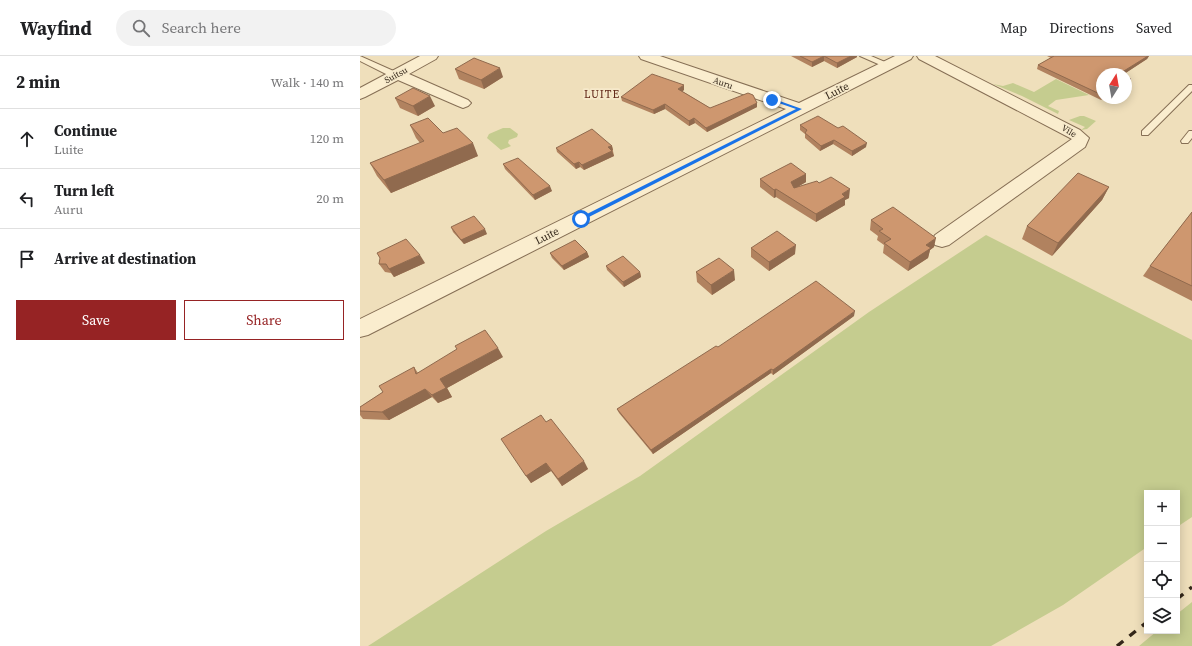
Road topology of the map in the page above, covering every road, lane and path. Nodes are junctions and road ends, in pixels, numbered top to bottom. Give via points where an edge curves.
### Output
1 (431, 56) edge
2 (646, 56) edge
3 (864, 56) edge
4 (906, 56) edge
5 (924, 56) edge
6 (360, 58) edge
7 (888, 65) junction
8 (397, 74) junction
9 (1192, 87) edge
10 (360, 94) edge
11 (463, 103) dead end
12 (800, 109) junction
13 (1145, 132) dead end
14 (1192, 133) edge
15 (1185, 141) dead end
16 (942, 240) dead end
17 (360, 329) edge

1 - 8 street, Suitsu
2 - 12 street, Auru
3 - 7 lane
4 - 7 street, Luite
5 - 16 street, Vile via 1081,138 1079,142
6 - 8 lane
7 - 12 street, Luite
8 - 10 street, Suitsu
8 - 11 street
9 - 13 lane
12 - 17 street, Luite
14 - 15 lane

